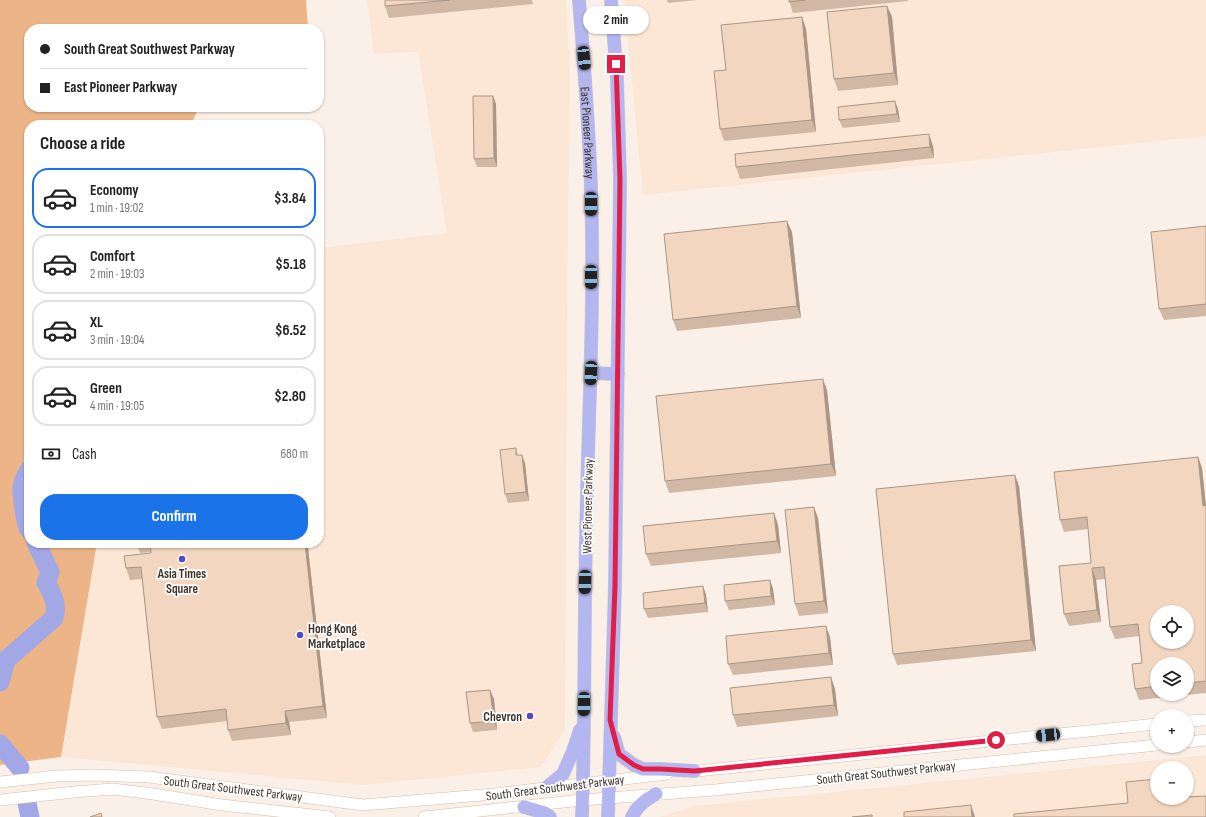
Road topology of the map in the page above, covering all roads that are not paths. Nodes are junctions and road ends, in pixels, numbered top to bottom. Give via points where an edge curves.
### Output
1 (579, 0) edge
2 (611, 0) edge
3 (591, 218) joint
4 (591, 373) junction
5 (618, 374) junction
6 (584, 715) junction
7 (610, 720) junction
8 (1206, 720) edge
9 (1194, 721) edge
10 (1150, 725) edge
11 (1206, 740) edge
12 (1194, 741) edge
13 (1150, 746) edge
14 (695, 771) junction
15 (609, 781) junction
16 (0, 782) edge
17 (583, 784) junction
18 (546, 788) junction
19 (656, 794) junction
20 (608, 798) junction
21 (0, 800) edge
22 (582, 800) junction
23 (524, 807) junction
24 (330, 817) edge
25 (424, 817) edge
26 (550, 817) edge
27 (582, 817) edge
28 (608, 817) edge
29 (632, 817) edge

1 - 3 main road, East Pioneer Parkway via 585,69
2 - 5 main road via 620,180
3 - 4 main road, West Pioneer Parkway
4 - 5 main road
4 - 6 main road, West Pioneer Parkway
5 - 7 main road
6 - 17 main road, West Pioneer Parkway
6 - 18 main road via 563,774
7 - 14 main road via 619,754 634,765 643,769
7 - 15 main road
8 - 9 main road
10 - 14 main road, South Great Southwest Parkway
11 - 12 main road
13 - 19 main road, South Great Southwest Parkway
14 - 15 main road, South Great Southwest Parkway
15 - 17 main road, South Great Southwest Parkway
15 - 20 main road
16 - 18 main road, South Great Southwest Parkway via 85,775 149,777 363,806
17 - 18 main road, South Great Southwest Parkway
17 - 22 main road, West Pioneer Parkway
19 - 20 main road, South Great Southwest Parkway
19 - 29 main road via 646,799 634,811
20 - 22 main road, South Great Southwest Parkway
20 - 28 main road
21 - 24 main road, South Great Southwest Parkway via 113,790
22 - 23 main road, South Great Southwest Parkway
22 - 27 main road, West Pioneer Parkway
23 - 25 main road, South Great Southwest Parkway
23 - 26 main road

